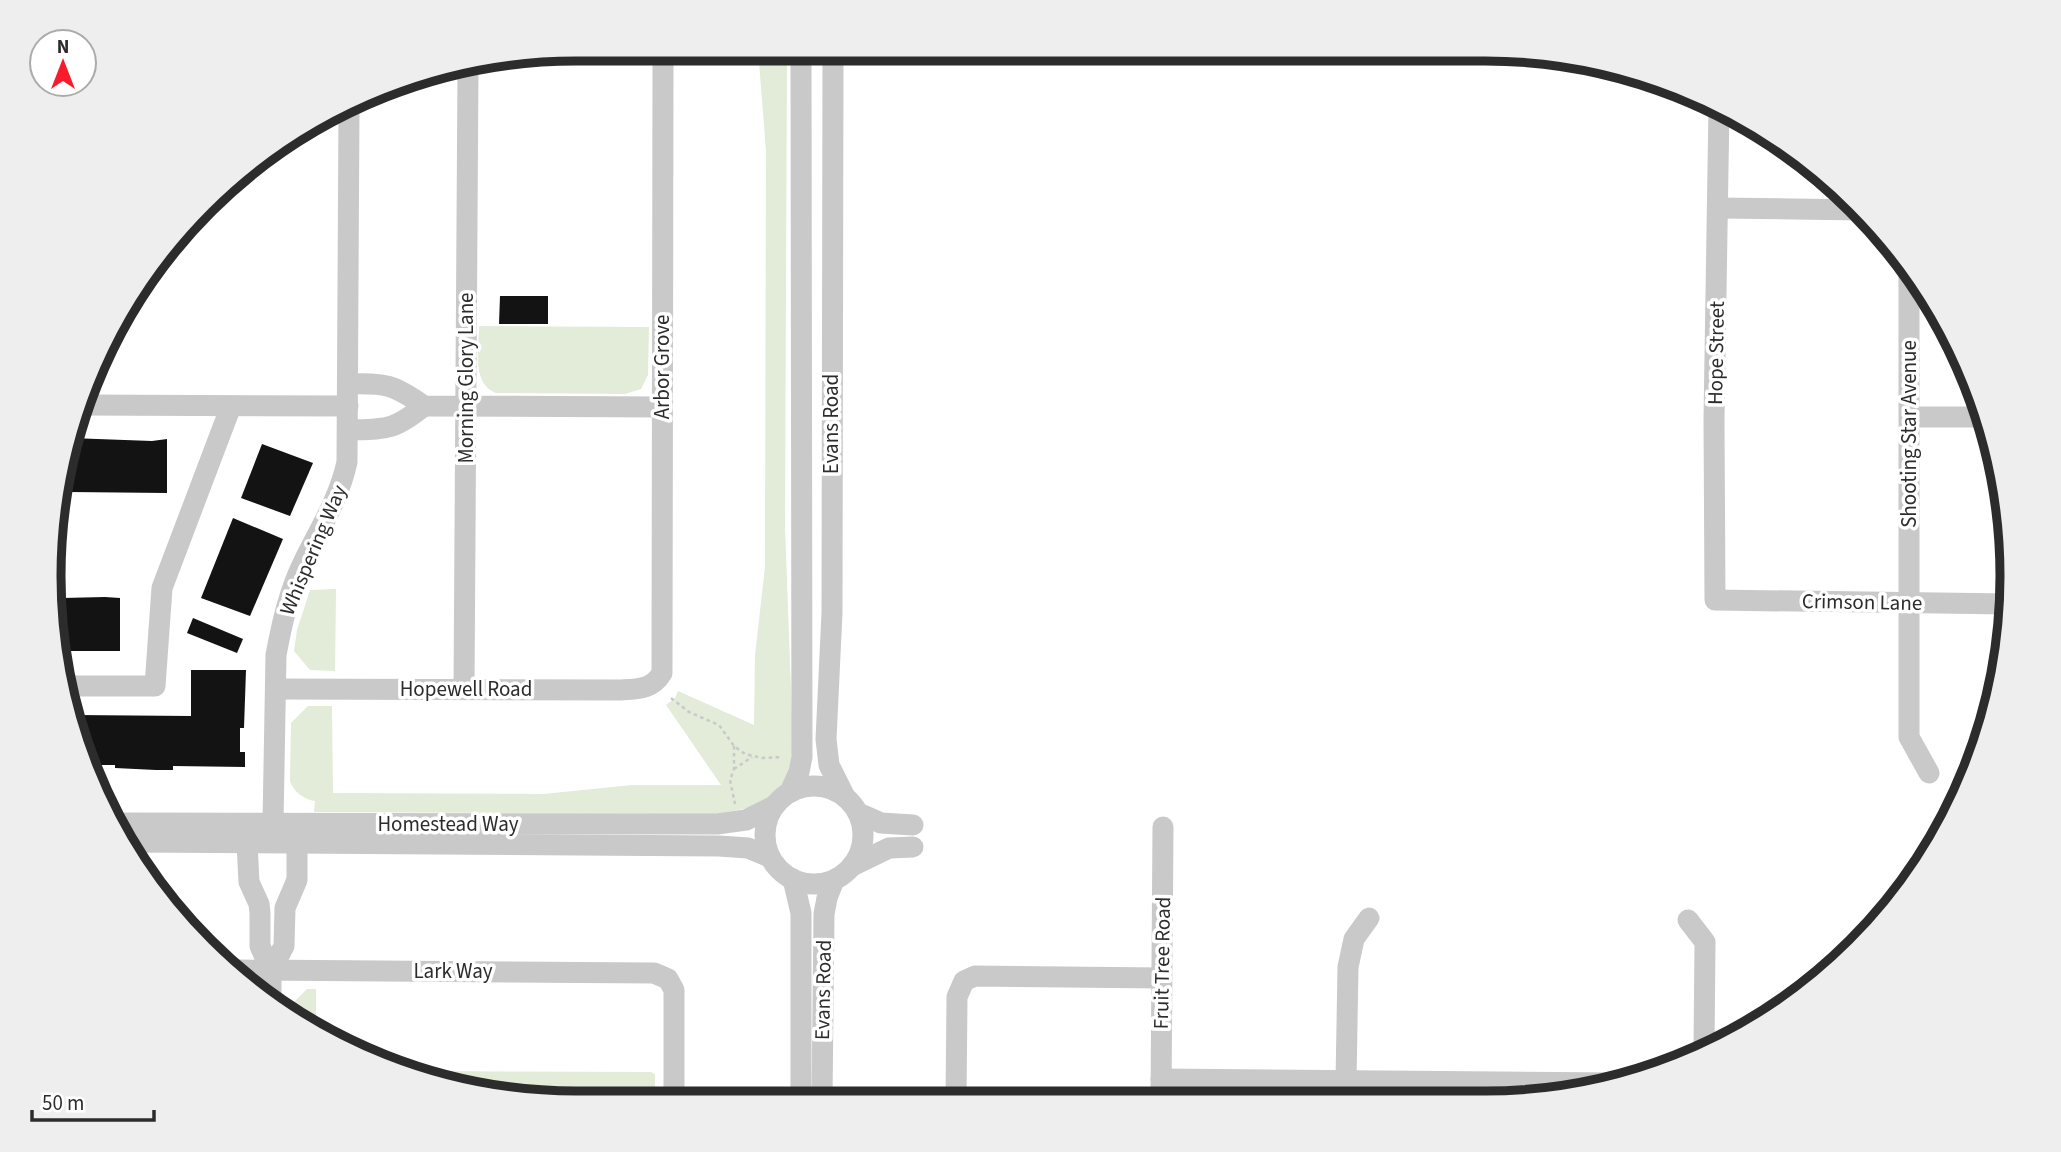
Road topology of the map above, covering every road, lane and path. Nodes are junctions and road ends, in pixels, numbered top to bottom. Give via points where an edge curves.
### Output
1 (663, 61) edge
2 (801, 61) edge
3 (832, 61) edge
4 (467, 73) edge
5 (349, 114) edge
6 (1719, 117) edge
7 (1719, 208) junction
8 (1848, 211) edge
9 (1909, 285) edge
10 (831, 371) junction
11 (801, 372) junction
12 (348, 384) junction
13 (91, 405) edge
14 (232, 406) junction
15 (348, 406) junction
16 (424, 406) junction
17 (466, 406) junction
18 (662, 407) junction
19 (1910, 417) junction
20 (1974, 417) edge
21 (348, 430) junction
22 (1715, 600) joint
23 (1908, 602) junction
24 (1999, 604) edge
25 (655, 683) joint
26 (73, 686) edge
27 (276, 689) junction
28 (464, 689) junction
29 (671, 698) dead end
30 (734, 746) junction
31 (753, 757) junction
32 (782, 757) dead end
33 (734, 769) junction
34 (1929, 773) dead end
35 (790, 792) junction
36 (844, 796) junction
37 (734, 804) dead end
38 (774, 806) junction
39 (858, 813) junction
40 (124, 823) edge
41 (273, 823) junction
42 (913, 825) dead end
43 (1163, 827) dead end
44 (136, 842) edge
45 (247, 843) junction
46 (297, 843) junction
47 (913, 847) dead end
48 (770, 857) junction
49 (852, 866) junction
50 (793, 879) junction
51 (834, 880) junction
52 (259, 903) junction
53 (286, 903) junction
54 (1369, 918) dead end
55 (1688, 920) dead end
56 (246, 970) edge
57 (271, 971) junction
58 (1163, 978) junction
59 (271, 990) edge
60 (1704, 1042) edge
61 (1346, 1082) junction
62 (1573, 1083) edge
63 (1161, 1089) edge
64 (674, 1091) edge
65 (801, 1091) edge
66 (822, 1091) edge
67 (957, 1091) edge

1 - 18 street, Arbor Grove
2 - 11 street, Evans Road
3 - 10 street, Evans Road
4 - 17 street, Morning Glory Lane
5 - 12 street, Whispering Way
6 - 7 street, Hope Street
7 - 8 street
7 - 22 street, Hope Street
9 - 19 street, Shooting Star Avenue
10 - 11 street
10 - 36 street, Evans Road via 832,613 826,739 829,765
11 - 35 street, Evans Road via 802,757
12 - 15 street, Whispering Way
12 - 16 street via 388,385
13 - 14 street
14 - 15 street
14 - 26 street via 162,588 155,686
15 - 21 street, Whispering Way
16 - 17 street
16 - 21 street via 388,429
17 - 18 street
17 - 28 street, Morning Glory Lane
18 - 25 street, Arbor Grove via 662,673
19 - 20 street
19 - 23 street, Shooting Star Avenue
21 - 27 street, Whispering Way via 347,462 335,501 290,593 276,655
22 - 23 street, Crimson Lane
23 - 24 street, Crimson Lane
23 - 34 street, Shooting Star Avenue via 1909,737
25 - 28 street, Hopewell Road via 643,689 619,690
27 - 28 street, Hopewell Road
27 - 41 street, Whispering Way
29 - 30 path via 719,725
30 - 31 path
30 - 33 path
31 - 32 path
31 - 33 path
33 - 37 path via 730,780
35 - 36 street via 824,786
35 - 38 street
36 - 39 street
38 - 41 street, Homestead Way via 746,820 717,824
38 - 48 street via 765,836
39 - 42 street via 881,823
39 - 49 street via 862,846
40 - 41 street, Homestead Way
41 - 45 street
41 - 46 street
43 - 58 street, Fruit Tree Road
44 - 45 street, Homestead Way
45 - 46 street, Homestead Way
45 - 52 street via 249,882
46 - 48 street, Homestead Way via 727,846
46 - 53 street via 296,887
47 - 49 street via 889,848
48 - 50 street
49 - 51 street
50 - 51 street via 814,884
50 - 65 street, Evans Road via 800,913
51 - 66 street, Evans Road via 824,914
52 - 53 street
52 - 57 street via 260,946
53 - 57 street via 284,946
54 - 61 street via 1353,939 1348,967
55 - 60 street via 1705,942
56 - 57 street, Lark Way
57 - 59 street
57 - 64 street, Lark Way via 654,973 668,979 674,990
58 - 63 street, Fruit Tree Road
58 - 67 street via 975,976 964,981 957,997
61 - 62 street
61 - 63 street

